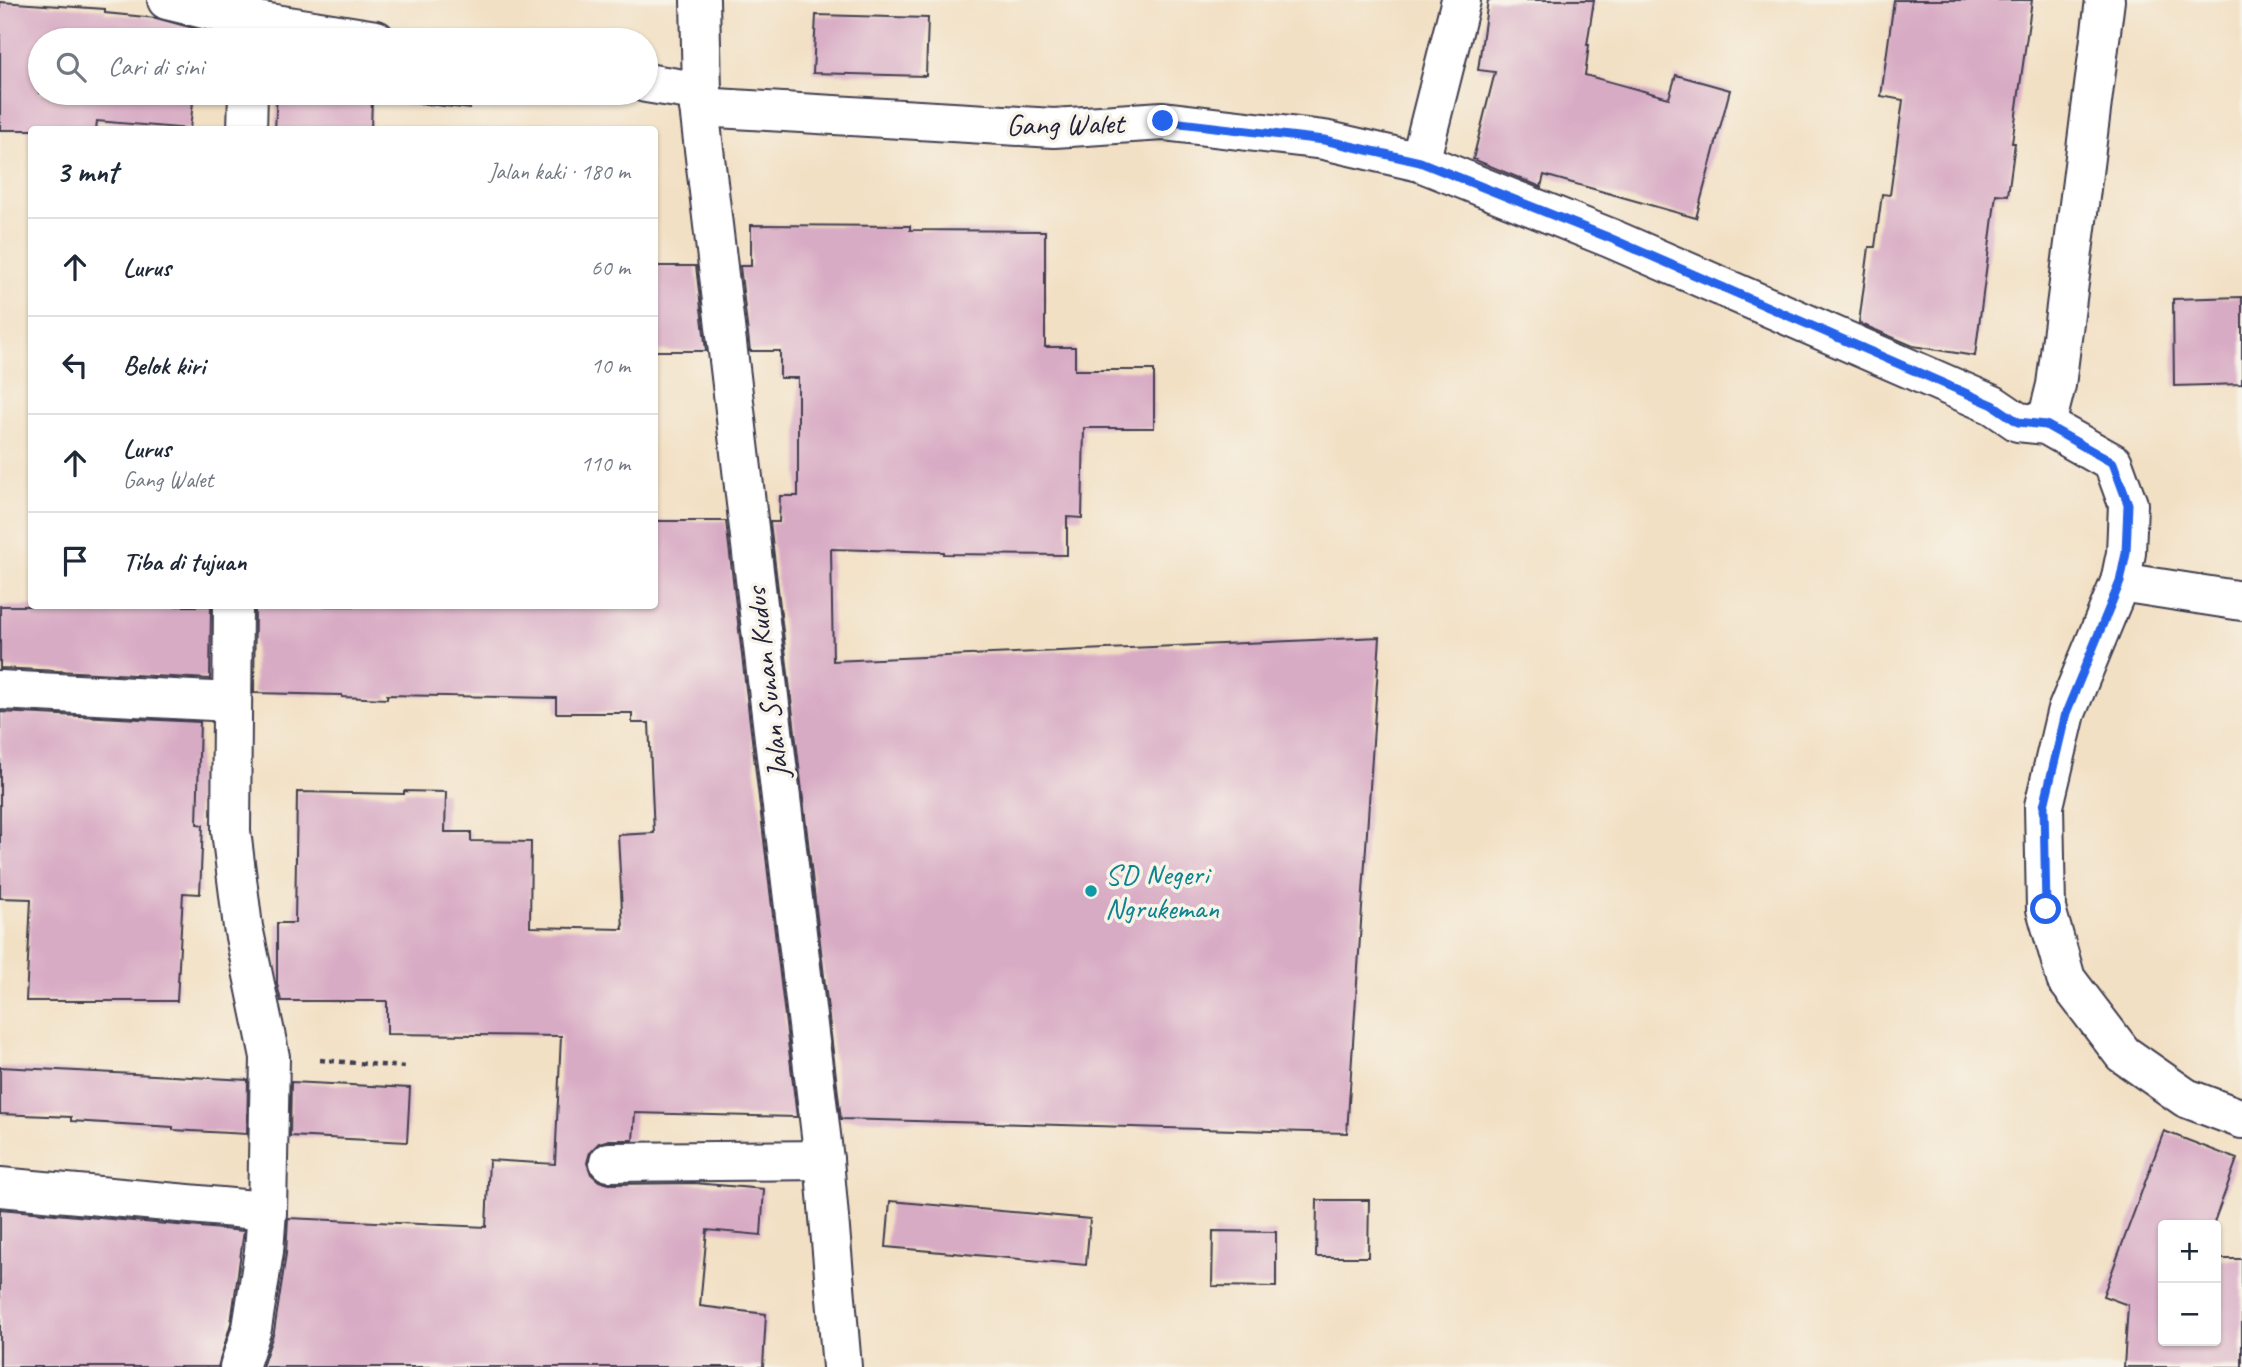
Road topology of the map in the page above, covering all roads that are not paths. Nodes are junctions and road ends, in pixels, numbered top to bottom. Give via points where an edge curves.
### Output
1 (167, 0) edge
2 (699, 0) edge
3 (1461, 0) edge
4 (2105, 0) edge
5 (244, 28) edge
6 (658, 86) edge
7 (701, 99) junction
8 (248, 105) edge
9 (247, 126) edge
10 (1420, 162) junction
11 (2046, 425) junction
12 (2120, 582) junction
13 (2242, 601) edge
14 (233, 609) edge
15 (0, 690) edge
16 (230, 702) junction
17 (2242, 1119) edge
18 (824, 1160) junction
19 (609, 1162) dead end
20 (0, 1187) edge
21 (267, 1211) junction
22 (239, 1367) edge
23 (842, 1367) edge

1 - 5 street
2 - 7 street, Jalan Sunan Kudus
3 - 10 street
4 - 11 street via 2056,385
6 - 7 street, Gang Walet
7 - 10 street, Gang Walet via 1054,128 1163,121 1324,140
7 - 18 street, Jalan Sunan Kudus
8 - 9 street
10 - 11 street, Gang Walet via 1635,249 1993,405 2018,422
11 - 12 street, Gang Walet via 2113,463 2128,504
12 - 13 street
12 - 17 street, Gang Walet via 2066,713 2044,806 2046,909 2066,979 2123,1055 2186,1098
14 - 16 street
15 - 16 street
16 - 21 street via 230,831 243,927 270,1057
18 - 19 street
18 - 23 street, Jalan Sunan Kudus
20 - 21 street
21 - 22 street via 252,1328

